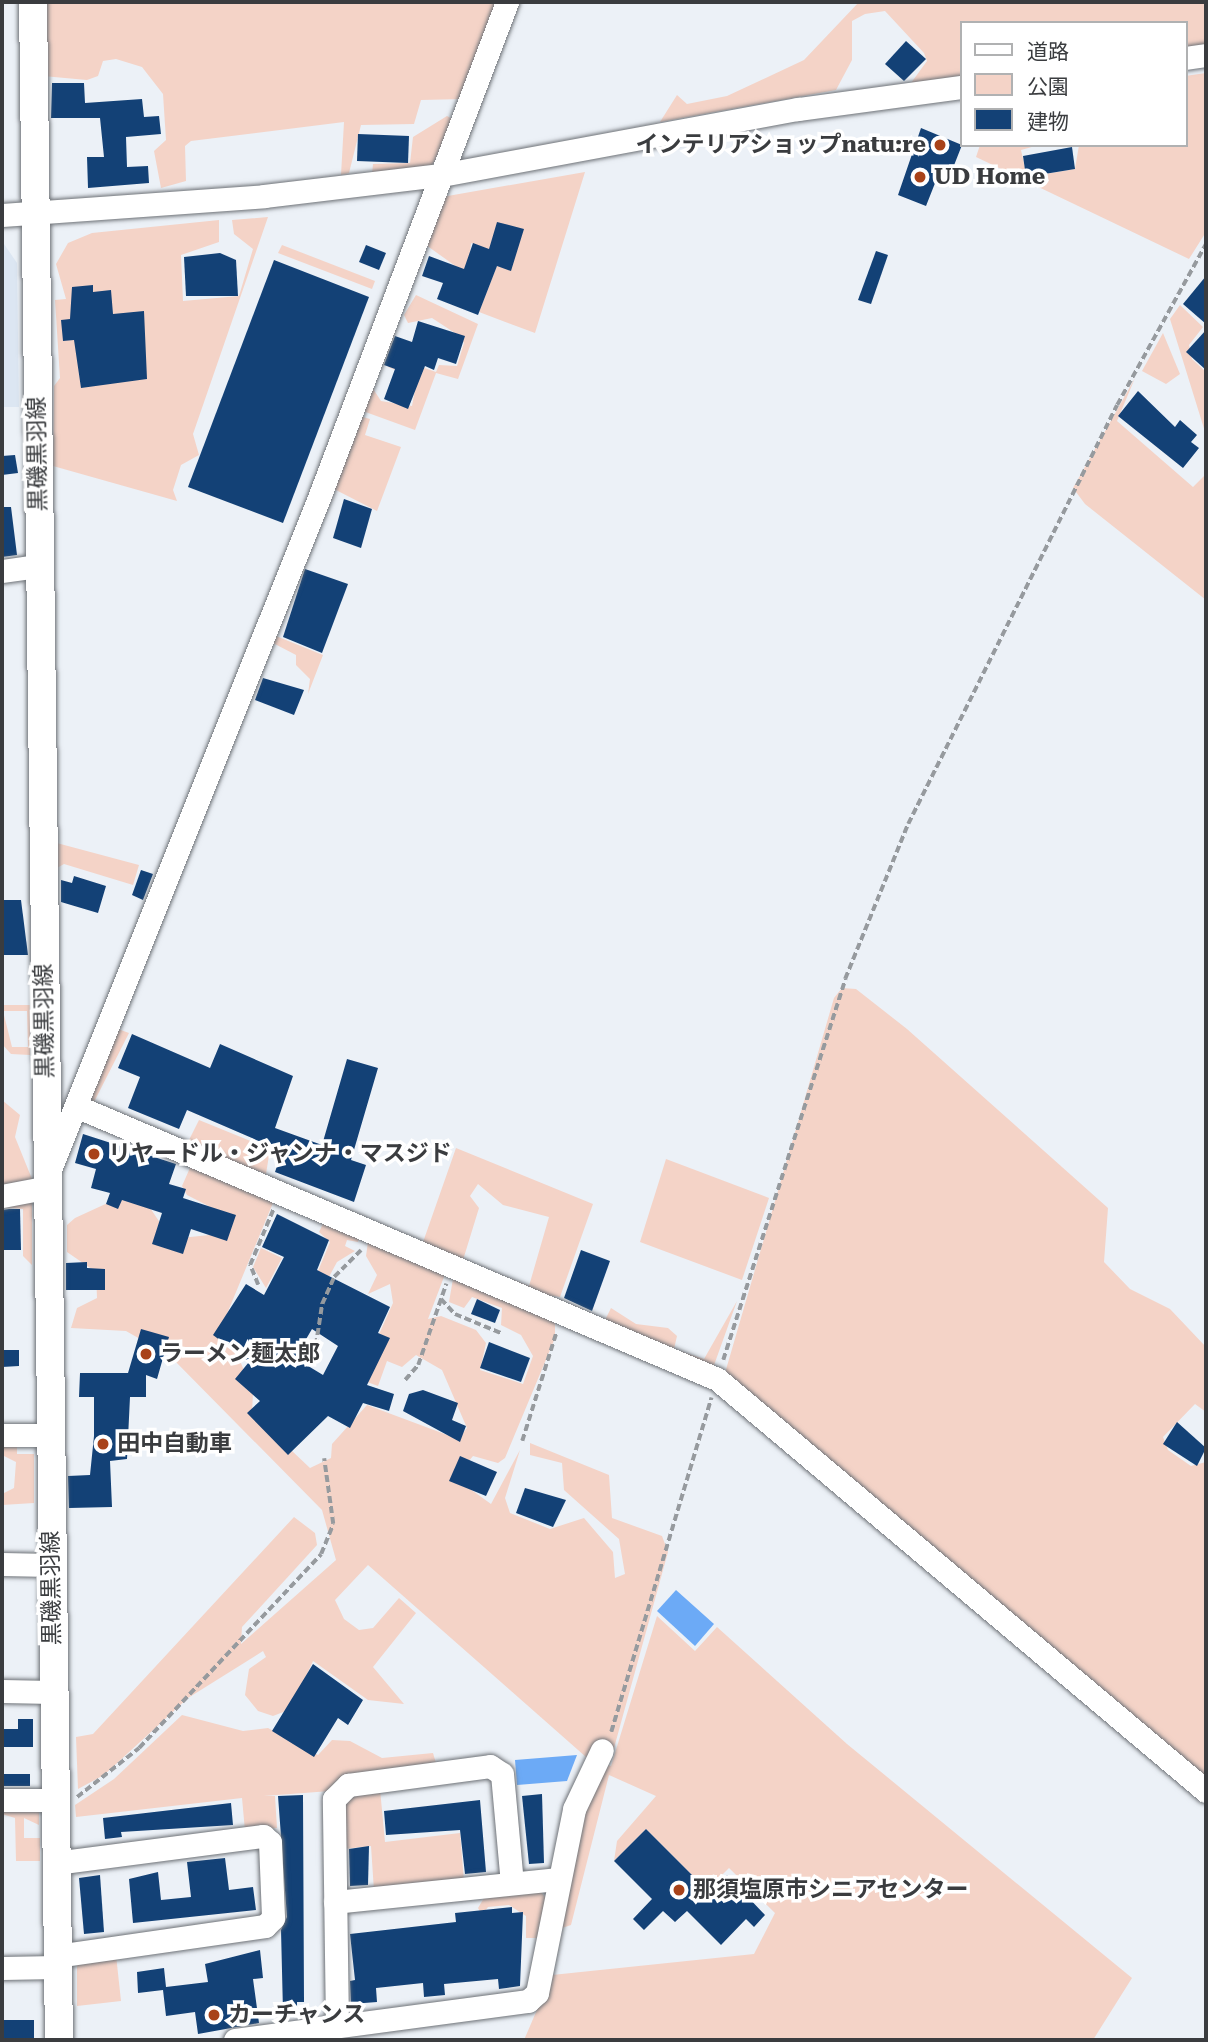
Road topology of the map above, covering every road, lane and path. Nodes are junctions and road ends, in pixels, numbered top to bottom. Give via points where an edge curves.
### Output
1 (33, 2) edge
2 (507, 2) edge
3 (1206, 55) edge
4 (1187, 58) edge
5 (960, 87) edge
6 (441, 175) junction
7 (35, 211) junction
8 (2, 215) edge
9 (1206, 244) edge
10 (38, 566) junction
11 (2, 570) edge
12 (78, 1107) junction
13 (48, 1180) junction
14 (282, 1190) junction
15 (2, 1196) edge
16 (367, 1228) junction
17 (452, 1266) junction
18 (258, 1285) dead end
19 (441, 1299) junction
20 (562, 1315) junction
21 (503, 1334) dead end
22 (314, 1356) dead end
23 (717, 1378) junction
24 (405, 1380) dead end
25 (50, 1434) junction
26 (2, 1435) edge
27 (522, 1441) dead end
28 (324, 1458) dead end
29 (2, 1564) edge
30 (51, 1565) junction
31 (2, 1691) edge
32 (53, 1692) junction
33 (602, 1750) joint
34 (1206, 1791) edge
35 (2, 1800) edge
36 (54, 1800) junction
37 (55, 1863) junction
38 (557, 1879) junction
39 (512, 1883) junction
40 (335, 1902) junction
41 (57, 1961) junction
42 (2, 1968) edge
43 (337, 2026) junction
44 (59, 2040) edge
45 (235, 2040) edge

1 - 7 main road, 黒磯黒羽線
2 - 6 street
3 - 4 street
5 - 6 street via 798,109
6 - 7 street via 264,196
6 - 12 street
7 - 8 street
7 - 10 main road, 黒磯黒羽線
9 - 23 path via 1111,417 908,824 845,979
10 - 11 street
10 - 13 main road, 黒磯黒羽線
12 - 13 street
12 - 14 street
13 - 15 street
13 - 25 main road, 黒磯黒羽線
14 - 16 street
14 - 18 path via 250,1265
16 - 17 street
16 - 22 path via 360,1253 334,1277 322,1304
17 - 19 path
17 - 20 street
19 - 21 path via 455,1314
19 - 24 path via 418,1365
20 - 23 street
20 - 27 path
23 - 33 path via 614,1726
23 - 34 street
25 - 26 street
25 - 30 main road, 黒磯黒羽線
28 - 36 path via 333,1524 321,1553 108,1778 72,1799
29 - 30 street
30 - 32 main road, 黒磯黒羽線
31 - 32 street
32 - 36 main road, 黒磯黒羽線
33 - 38 street via 581,1787
35 - 36 street
36 - 37 main road, 黒磯黒羽線
37 - 41 main road, 黒磯黒羽線
37 - 41 street via 263,1836 270,1842 273,1917 265,1926
38 - 39 street
38 - 43 street via 537,1993 528,2001
39 - 40 street
39 - 40 street via 502,1774 490,1766 348,1785 334,1799
40 - 43 street
41 - 42 street
41 - 44 main road, 黒磯黒羽線
43 - 45 street

